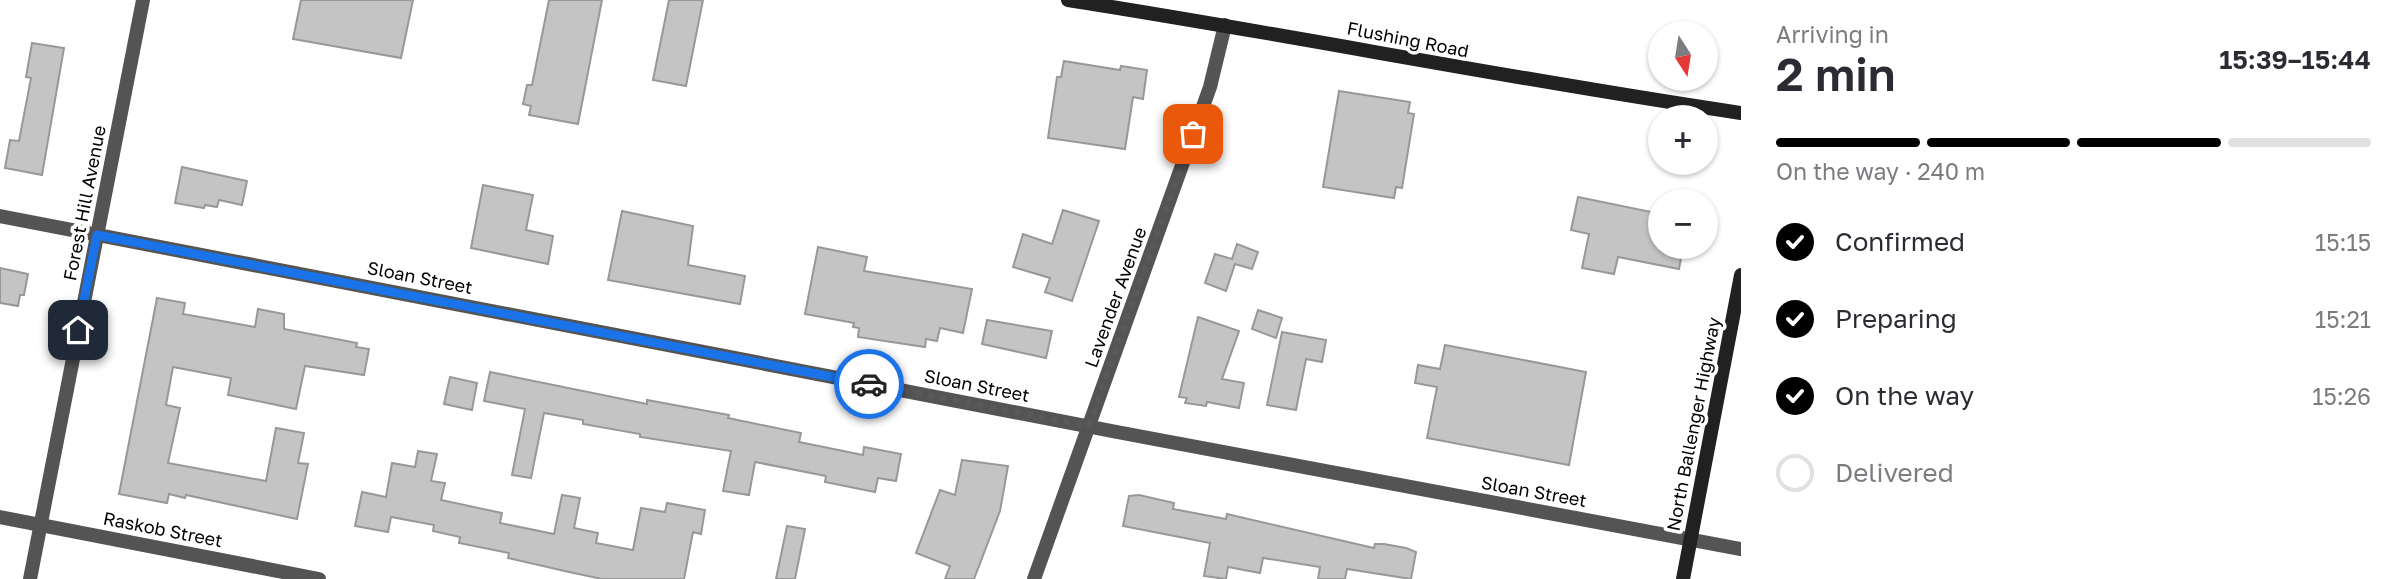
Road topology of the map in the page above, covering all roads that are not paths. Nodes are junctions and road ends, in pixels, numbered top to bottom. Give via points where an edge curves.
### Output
1 (143, 0) edge
2 (1068, 0) edge
3 (1224, 25) junction
4 (1741, 113) edge
5 (0, 216) edge
6 (97, 235) junction
7 (1741, 275) edge
8 (1089, 426) junction
9 (0, 517) edge
10 (40, 525) junction
11 (1691, 540) junction
12 (1741, 549) edge
13 (30, 579) edge
14 (319, 579) edge
15 (1034, 579) edge
16 (1683, 579) edge

1 - 6 street, Forest Hill Avenue
2 - 3 main road, Flushing Road
3 - 4 main road, Flushing Road via 1495,75
3 - 8 street, Lavender Avenue via 1210,87
5 - 6 street, Sloan Street
6 - 8 street, Sloan Street
6 - 10 street, Forest Hill Avenue
7 - 11 main road, North Ballenger Highway
8 - 11 street, Sloan Street
8 - 15 street, Lavender Avenue
9 - 10 street, Raskob Street
10 - 13 street, Forest Hill Avenue
10 - 14 street, Raskob Street
11 - 12 street, Sloan Street
11 - 16 main road, North Ballenger Highway

